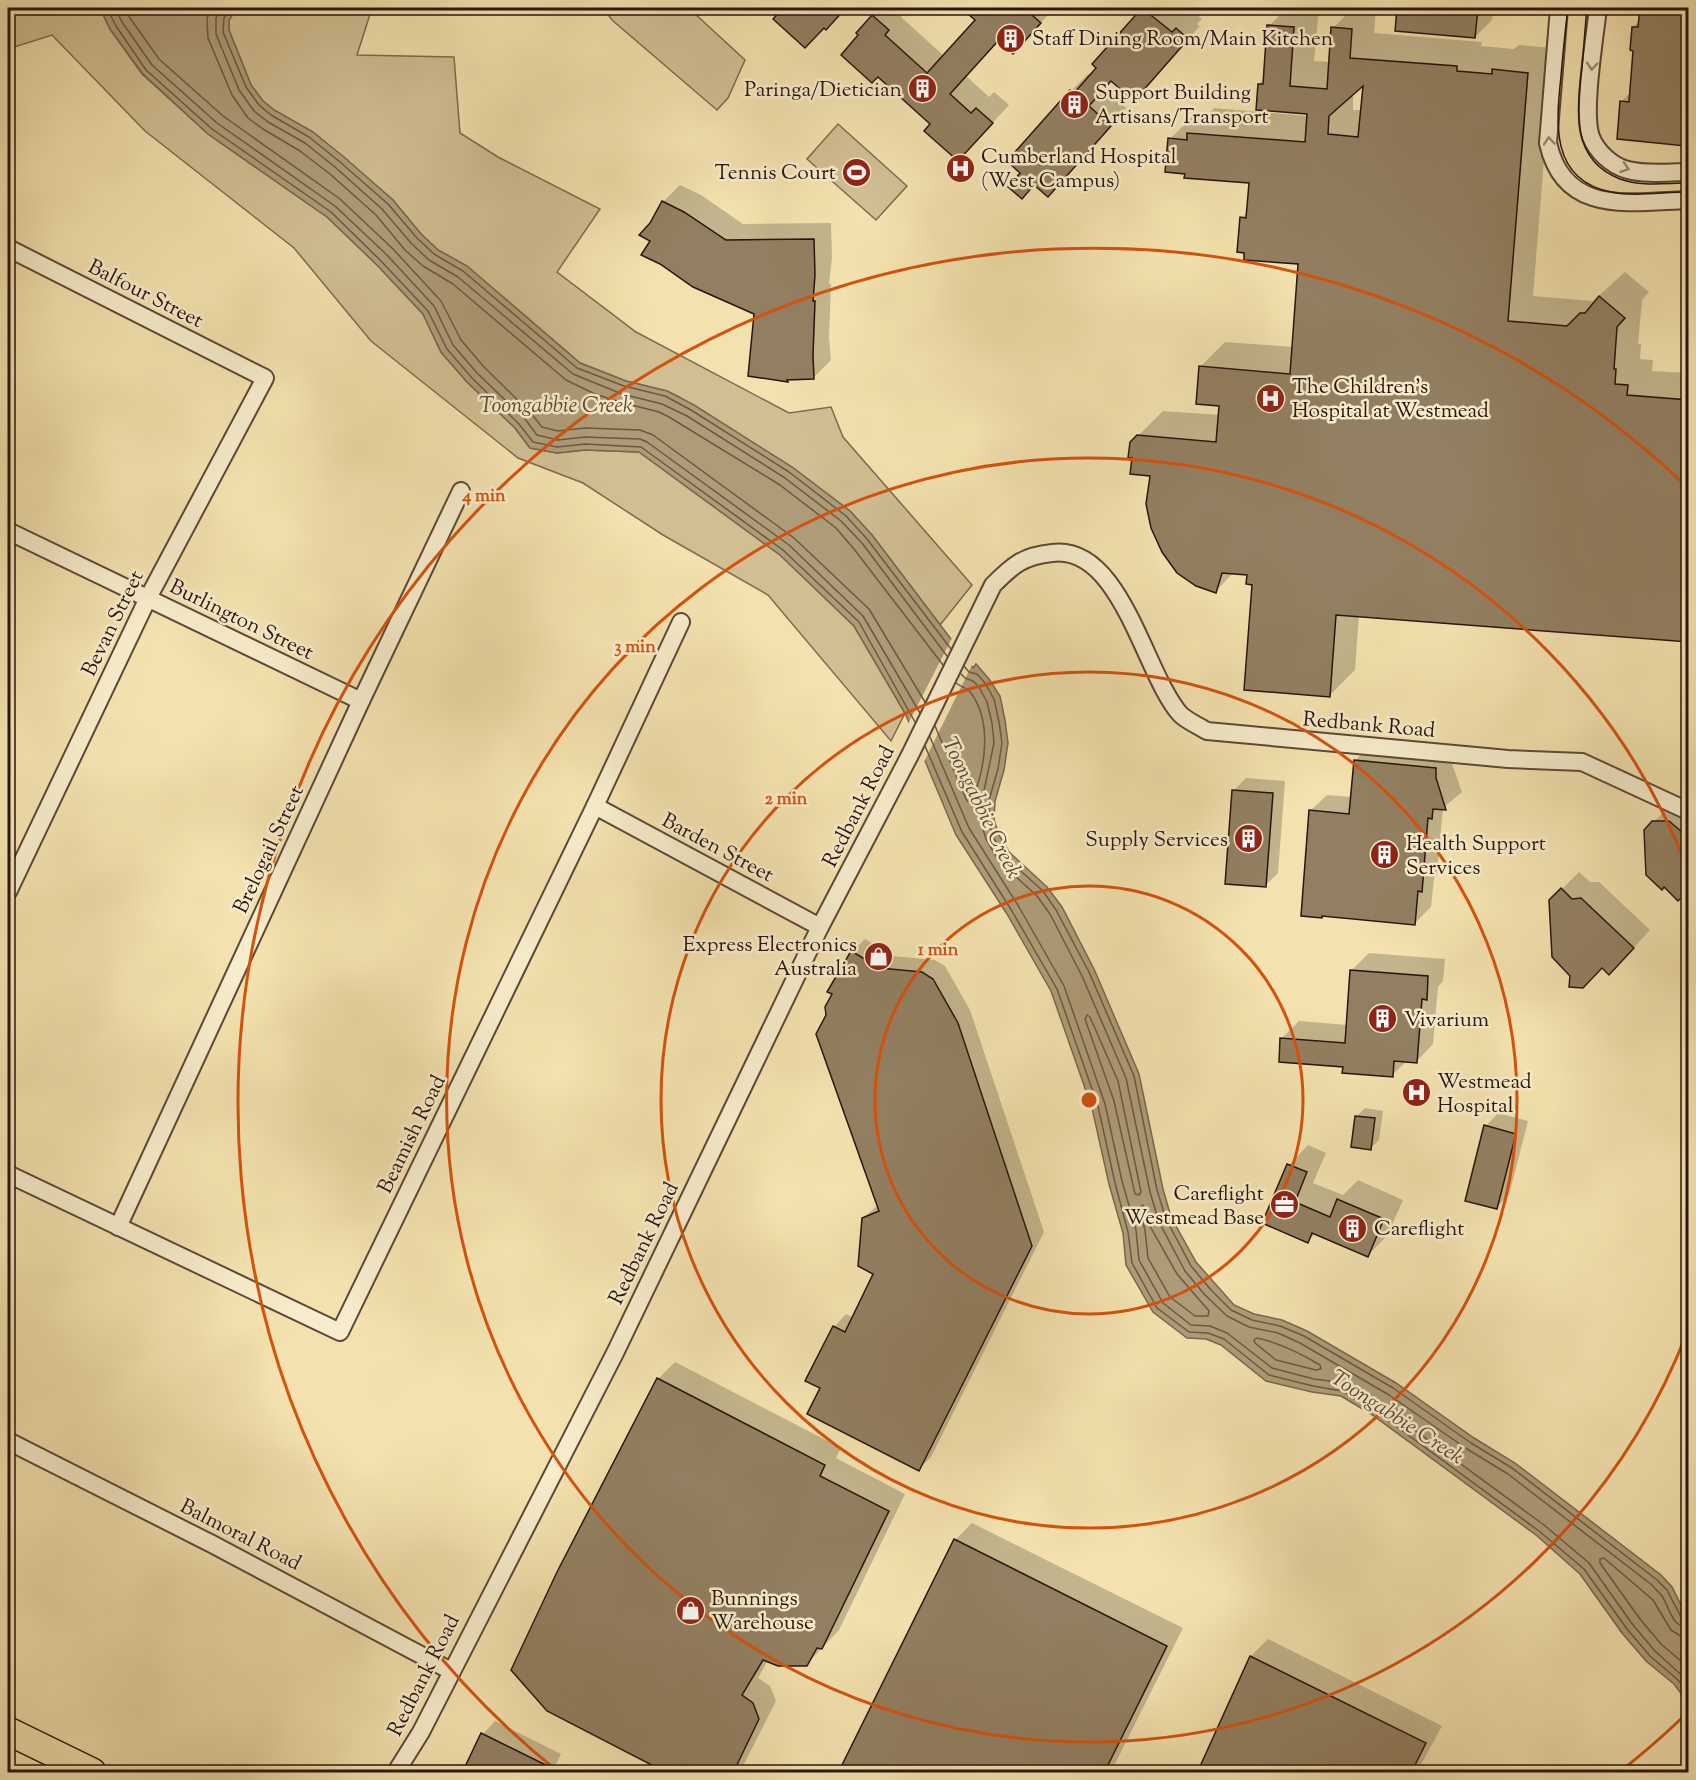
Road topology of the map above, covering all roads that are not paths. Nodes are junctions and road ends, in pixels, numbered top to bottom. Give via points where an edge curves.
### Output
1 (1559, 8) edge
2 (1598, 8) edge
3 (1689, 172) edge
4 (1689, 200) edge
5 (8, 249) edge
6 (265, 378) joint
7 (461, 491) dead end
8 (8, 531) edge
9 (148, 598) junction
10 (681, 622) dead end
11 (361, 701) junction
12 (595, 806) junction
13 (1689, 811) edge
14 (14, 863) edge
15 (8, 892) edge
16 (820, 927) junction
17 (8, 1174) edge
18 (118, 1227) junction
19 (8, 1442) edge
20 (451, 1671) junction
21 (8, 1731) edge
22 (92, 1773) edge
23 (396, 1773) edge

4 -> 1 street via 1601,200 1576,191 1558,170 1548,143
2 -> 3 street via 1588,106 1591,137 1600,152 1621,168
5 - 6 street, Balfour Street
6 - 9 street, Bevan Street
7 - 11 street, Brelogail Street
8 - 9 street, Burlington Street
9 - 11 street, Burlington Street
9 - 14 street, Bevan Street
10 - 12 street, Beamish Road
11 - 18 street, Brelogail Street
12 - 16 street, Barden Street
12 - 18 street, Beamish Road via 340,1332
13 - 16 street, Redbank Road via 1582,762 1508,759 1207,731 1181,715 1163,688 1108,580 1084,559 1061,552 1041,554 1013,565 993,585
14 - 15 street, Bevan Street
16 - 20 street, Redbank Road via 615,1353
17 - 18 street, Beamish Road
19 - 20 street, Balmoral Road via 212,1544
20 - 23 street, Redbank Road
21 - 22 highway

